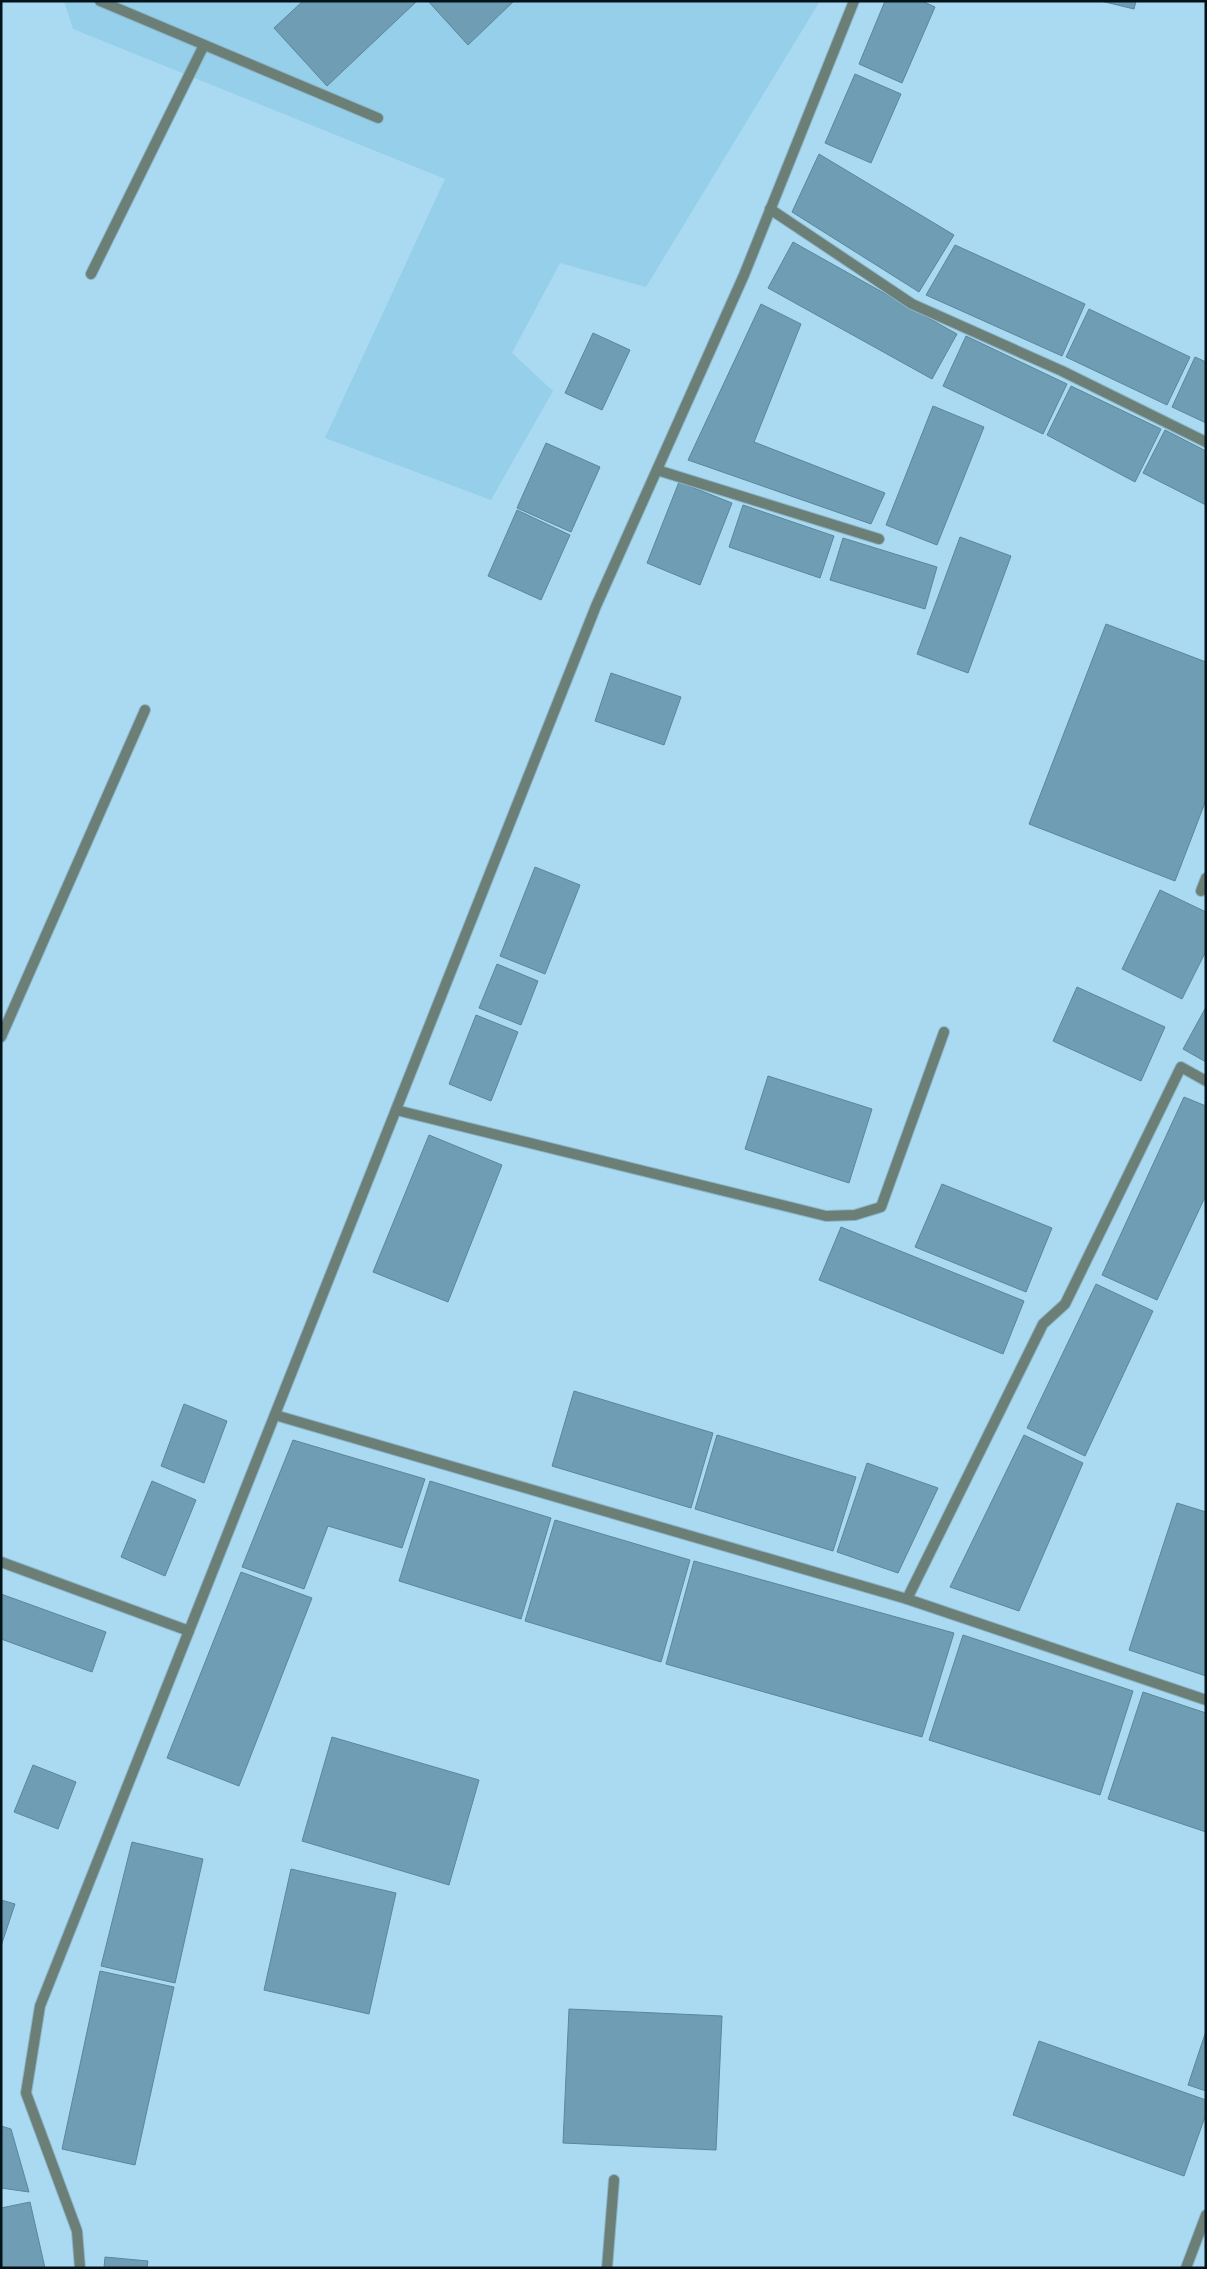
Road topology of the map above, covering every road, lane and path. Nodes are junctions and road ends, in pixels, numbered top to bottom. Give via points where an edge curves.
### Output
1 (100, 1) edge
2 (854, 1) edge
3 (204, 45) junction
4 (378, 118) dead end
5 (770, 209) junction
6 (91, 274) dead end
7 (1206, 442) edge
8 (656, 470) junction
9 (879, 539) dead end
10 (145, 710) dead end
11 (1206, 878) edge
12 (1201, 891) dead end
13 (944, 1032) dead end
14 (1, 1037) edge
15 (1206, 1081) edge
16 (396, 1110) junction
17 (275, 1416) junction
18 (1, 1562) edge
19 (907, 1599) junction
20 (189, 1631) junction
21 (1206, 1700) edge
22 (614, 2180) dead end
23 (1206, 2215) edge
24 (80, 2268) edge
25 (607, 2268) edge
26 (1186, 2268) edge

1 - 3 street
2 - 5 street
3 - 4 street
3 - 6 street
5 - 7 street via 912,304
5 - 8 street via 744,275
8 - 9 street
8 - 16 street via 596,606
10 - 14 street
11 - 12 street
13 - 16 street via 881,1207 855,1215 826,1216
15 - 19 street via 1181,1067 1065,1304 1043,1324
16 - 17 street
17 - 19 street
17 - 20 street
18 - 20 street
19 - 21 street
20 - 24 street via 40,2006 26,2093 77,2231
22 - 25 street
23 - 26 street

